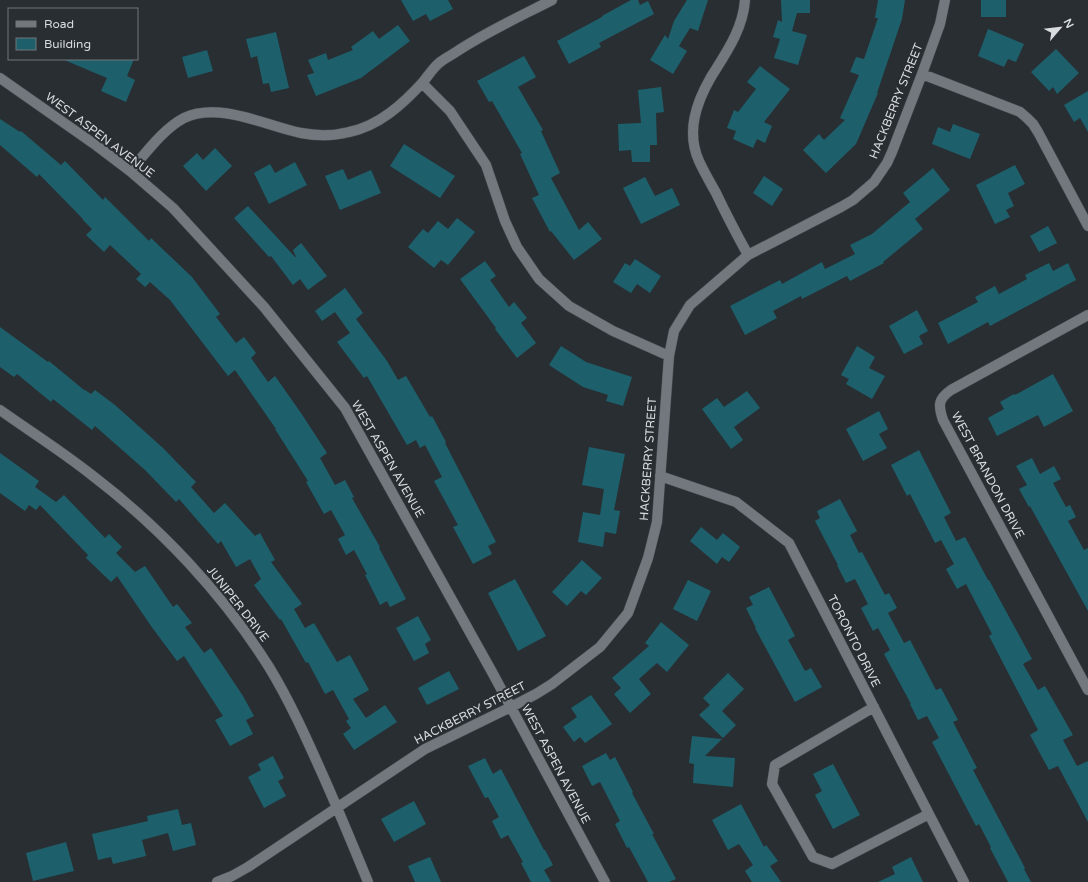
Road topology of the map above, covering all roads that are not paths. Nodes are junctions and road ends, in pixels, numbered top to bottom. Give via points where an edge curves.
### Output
1 (552, 0) edge
2 (745, 0) edge
3 (945, 0) edge
4 (922, 74) junction
5 (0, 78) edge
6 (422, 83) junction
7 (130, 171) junction
8 (1088, 226) edge
9 (748, 255) junction
10 (1088, 315) edge
11 (669, 356) junction
12 (0, 410) edge
13 (660, 476) junction
14 (1088, 690) edge
15 (511, 707) junction
16 (874, 707) junction
17 (337, 807) junction
18 (929, 814) junction
19 (217, 882) edge
20 (368, 882) edge
21 (605, 882) edge
22 (964, 882) edge

1 - 6 street via 476,40 438,64
2 - 9 street via 737,33 707,85 695,112 693,142 699,160
3 - 4 street, HACKBERRY STREET via 940,24
4 - 8 street via 1012,109 1027,118 1038,132
4 - 9 street, HACKBERRY STREET via 892,152 874,182 841,207
5 - 7 street, WEST ASPEN AVENUE
6 - 7 street via 381,119 339,134 302,133 228,113 198,113 184,118 162,135
6 - 11 street via 450,110 486,165 505,221 518,247 540,279 569,306 613,331
7 - 15 street, WEST ASPEN AVENUE via 173,208 264,307 345,408
9 - 11 street, HACKBERRY STREET via 690,306 674,331
10 - 14 street, WEST BRANDON DRIVE via 951,390 939,402 944,420
11 - 13 street, HACKBERRY STREET
12 - 17 street, JUNIPER DRIVE via 93,476 131,507 168,542 216,595 254,645 282,690 307,738
13 - 15 street, HACKBERRY STREET via 657,522 648,558 628,613 600,647 552,684
13 - 16 street, TORONTO DRIVE via 736,502 789,543
15 - 17 street, HACKBERRY STREET via 425,749
15 - 21 street, WEST ASPEN AVENUE
16 - 18 street, TORONTO DRIVE
16 - 18 street via 775,765 772,784 813,857 832,864
17 - 19 street, HACKBERRY STREET via 248,868
17 - 20 street, JUNIPER DRIVE
18 - 22 street, TORONTO DRIVE

